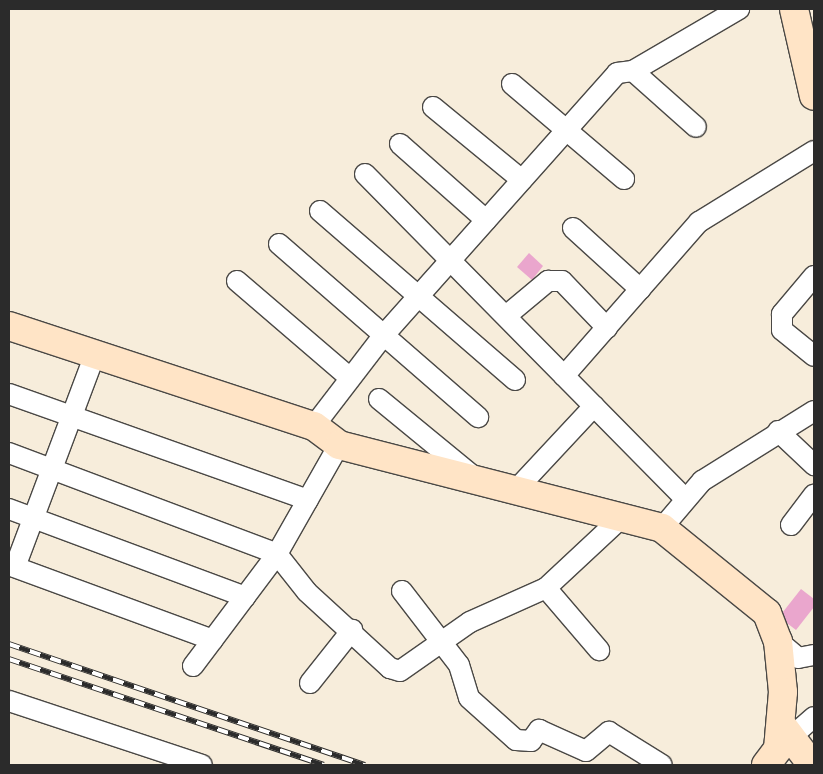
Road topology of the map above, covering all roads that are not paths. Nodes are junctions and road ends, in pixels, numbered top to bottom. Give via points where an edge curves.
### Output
1 (739, 9) edge
2 (794, 9) edge
3 (633, 71) junction
4 (812, 80) edge
5 (512, 84) dead end
6 (433, 107) dead end
7 (696, 127) dead end
8 (567, 129) junction
9 (400, 144) dead end
10 (814, 151) edge
11 (365, 174) dead end
12 (624, 179) dead end
13 (522, 180) junction
14 (320, 211) dead end
15 (486, 220) junction
16 (573, 228) dead end
17 (279, 244) dead end
18 (451, 259) junction
19 (814, 276) edge
20 (237, 281) dead end
21 (640, 289) junction
22 (419, 295) junction
23 (506, 316) junction
24 (9, 326) edge
25 (607, 328) junction
26 (383, 336) junction
27 (96, 352) junction
28 (814, 356) edge
29 (564, 376) junction
30 (349, 377) junction
31 (515, 380) dead end
32 (9, 394) edge
33 (379, 399) dead end
34 (594, 406) junction
35 (814, 411) edge
36 (69, 416) junction
37 (478, 417) dead end
38 (314, 426) junction
39 (778, 431) junction
40 (339, 445) junction
41 (9, 453) edge
42 (814, 464) edge
43 (50, 470) junction
44 (484, 484) junction
45 (513, 492) junction
46 (814, 495) edge
47 (684, 498) junction
48 (308, 500) junction
49 (9, 509) edge
50 (33, 518) junction
51 (620, 519) junction
52 (791, 525) dead end
53 (662, 528) junction
54 (278, 554) junction
55 (12, 566) edge
56 (546, 588) junction
57 (402, 591) dead end
58 (245, 597) junction
59 (352, 630) junction
60 (213, 640) junction
61 (444, 641) junction
62 (778, 641) junction
63 (599, 650) dead end
64 (814, 655) edge
65 (192, 666) dead end
66 (310, 683) dead end
67 (9, 701) edge
68 (814, 716) edge
69 (786, 730) junction
70 (202, 765) edge
71 (662, 765) edge
72 (766, 765) edge
73 (812, 765) edge

1 - 3 street
2 - 4 street
3 - 7 street
3 - 8 street via 617,73
5 - 8 street
6 - 13 street
8 - 12 street
8 - 13 street
9 - 15 street
10 - 21 street via 699,222
11 - 18 street
13 - 15 street
14 - 22 street
15 - 18 street
16 - 21 street
17 - 26 street
18 - 22 street
18 - 23 street
19 - 28 street via 782,314 782,330
20 - 30 street
21 - 25 street
22 - 26 street
22 - 31 street
23 - 25 street via 548,281 562,282
23 - 29 street
24 - 27 street
25 - 29 street
26 - 30 street
26 - 37 street
27 - 36 street
27 - 38 street
29 - 34 street
30 - 38 street
32 - 36 street
33 - 44 street
34 - 45 street
34 - 47 street
35 - 39 street
36 - 43 street
36 - 48 street
38 - 40 street
39 - 42 street
39 - 47 street via 702,481
40 - 44 street
40 - 48 street
41 - 43 street
43 - 50 street
43 - 54 street
44 - 45 street
45 - 51 street
46 - 52 street
47 - 53 street
48 - 54 street
49 - 50 street
50 - 55 street
50 - 58 street
51 - 53 street
51 - 56 street
53 - 62 street via 767,613
54 - 58 street
54 - 59 street via 307,592
55 - 60 street
56 - 61 street via 470,622
56 - 63 street
57 - 61 street via 434,638
58 - 60 street
59 - 61 street via 390,668 400,671
59 - 66 street
60 - 65 street
61 - 71 street via 459,665 469,698 516,740 531,741 539,730 586,751 609,732
62 - 64 street via 798,658
62 - 69 street
67 - 70 street
68 - 69 street
69 - 72 street
69 - 73 street

